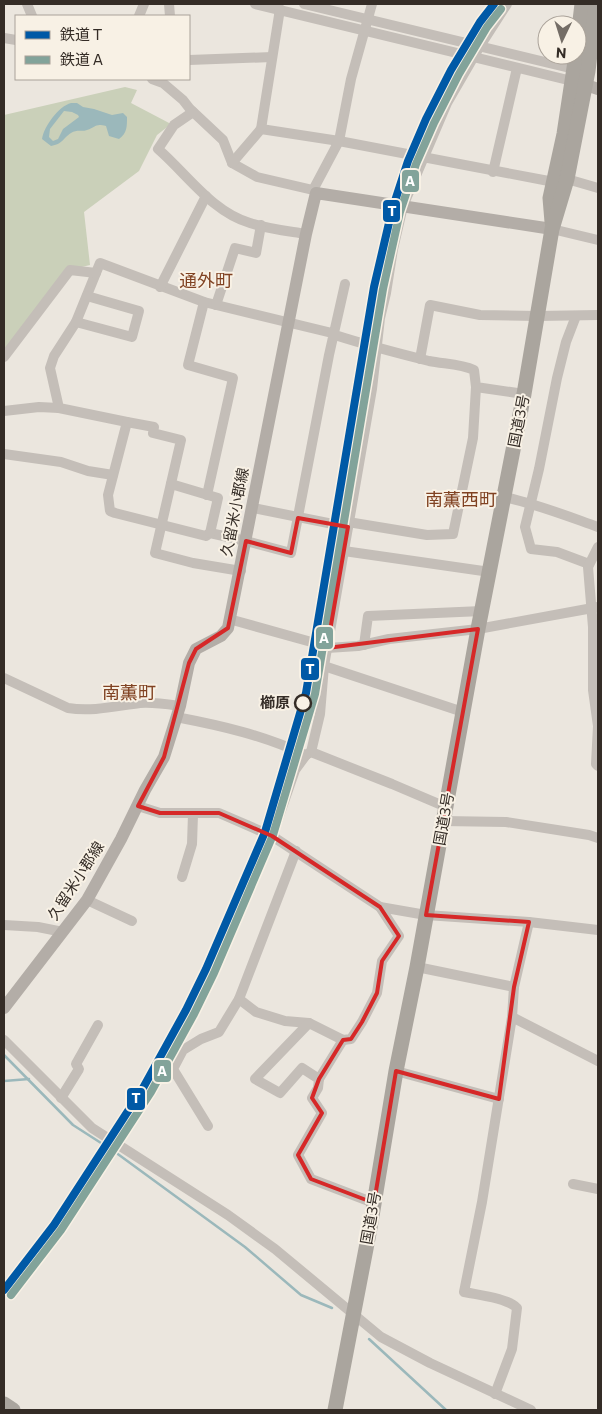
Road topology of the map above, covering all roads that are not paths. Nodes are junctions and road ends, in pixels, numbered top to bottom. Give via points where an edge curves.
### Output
1 (255, 4) edge
2 (304, 4) edge
3 (372, 4) edge
4 (507, 4) edge
5 (596, 4) edge
6 (280, 10) junction
7 (369, 19) junction
8 (365, 32) junction
9 (595, 32) edge
10 (480, 46) junction
11 (272, 57) junction
12 (474, 57) junction
13 (190, 60) edge
14 (518, 68) junction
15 (584, 75) edge
16 (165, 81) edge
17 (193, 112) junction
18 (261, 129) junction
19 (339, 141) junction
20 (424, 157) junction
21 (232, 162) junction
22 (493, 172) junction
23 (560, 180) junction
24 (598, 188) edge
25 (315, 192) junction
26 (206, 196) junction
27 (403, 206) junction
28 (261, 225) junction
29 (552, 228) junction
30 (306, 234) junction
31 (598, 240) edge
32 (96, 274) junction
33 (345, 284) dead end
34 (160, 287) junction
35 (87, 296) junction
36 (204, 302) junction
37 (216, 306) junction
38 (598, 315) edge
39 (538, 316) junction
40 (576, 316) junction
41 (76, 322) junction
42 (289, 324) junction
43 (335, 334) junction
44 (378, 348) junction
45 (4, 357) edge
46 (420, 359) junction
47 (476, 387) junction
48 (524, 394) junction
49 (59, 408) junction
50 (4, 411) edge
51 (127, 422) junction
52 (4, 454) edge
53 (113, 475) junction
54 (171, 484) junction
55 (207, 494) junction
56 (504, 496) junction
57 (530, 502) junction
58 (253, 508) junction
59 (298, 518) junction
60 (162, 524) junction
61 (348, 525) junction
62 (598, 527) edge
63 (210, 533) junction
64 (246, 541) junction
65 (598, 547) edge
66 (344, 551) junction
67 (589, 564) junction
68 (240, 571) junction
69 (490, 572) junction
70 (594, 607) edge
71 (482, 611) junction
72 (230, 619) junction
73 (478, 629) junction
74 (364, 645) junction
75 (327, 648) junction
76 (324, 666) junction
77 (4, 678) edge
78 (178, 712) junction
79 (464, 712) junction
80 (308, 754) junction
81 (598, 766) edge
82 (138, 806) junction
83 (193, 814) junction
84 (445, 814) junction
85 (272, 836) junction
86 (598, 838) edge
87 (296, 851) junction
88 (182, 877) dead end
89 (87, 900) junction
90 (380, 907) junction
91 (426, 916) junction
92 (132, 920) dead end
93 (529, 922) junction
94 (4, 925) edge
95 (598, 930) edge
96 (63, 932) junction
97 (417, 968) junction
98 (514, 987) junction
99 (238, 999) junction
100 (4, 1008) edge
101 (512, 1017) junction
102 (309, 1023) junction
103 (98, 1025) dead end
104 (4, 1040) edge
105 (343, 1040) junction
106 (598, 1062) edge
107 (396, 1071) junction
108 (319, 1079) junction
109 (61, 1098) junction
110 (499, 1099) junction
111 (208, 1126) dead end
112 (573, 1184) dead end
113 (598, 1189) edge
114 (374, 1203) junction
115 (353, 1314) junction
116 (495, 1394) junction
117 (4, 1404) edge
118 (13, 1410) edge
119 (335, 1410) edge
120 (531, 1410) edge

1 - 6 street
2 - 7 street
3 - 7 street
4 - 10 street
5 - 9 highway, 国道3号
6 - 8 street
6 - 11 street
7 - 8 street
7 - 10 street
8 - 12 street
8 - 19 street via 351,79
9 - 15 highway, 国道3号
10 - 12 street
10 - 15 street
11 - 13 street
11 - 18 street
12 - 14 street
12 - 20 street via 447,103
14 - 15 street
14 - 22 street
15 - 23 highway, 国道3号 via 564,134
16 - 17 street
17 - 21 street via 223,140
17 - 26 street via 174,125 158,149
18 - 19 street
18 - 21 street
19 - 20 street
19 - 25 street
20 - 22 street
20 - 27 street
21 - 25 street via 257,177
22 - 23 street
23 - 24 street
23 - 29 highway, 国道3号 via 550,198
25 - 27 main road
25 - 30 main road, 久留米小郡線
26 - 28 street via 224,211
26 - 34 street
27 - 29 main road
27 - 44 street via 380,318
28 - 30 street
28 - 37 street via 256,253 235,248
29 - 31 street
29 - 39 highway, 国道3号
30 - 42 main road, 久留米小郡線
32 - 34 street via 100,263
32 - 35 street
32 - 45 street via 70,270
33 - 43 street
34 - 36 street
35 - 41 street
35 - 41 street via 139,311 132,337
36 - 37 street
36 - 55 street via 188,364 233,378
37 - 42 street
38 - 40 street
39 - 40 street
39 - 46 street via 480,315 430,305
39 - 48 highway, 国道3号
40 - 57 street via 557,378 540,469
41 - 49 street via 50,368
42 - 43 street
42 - 58 main road, 久留米小郡線
43 - 44 street
43 - 59 street
44 - 46 street
44 - 61 street
46 - 47 street via 474,370
47 - 48 street
47 - 61 street via 473,438 453,534 427,535
48 - 56 highway, 国道3号
49 - 50 street
49 - 51 street
51 - 53 street
51 - 54 street via 154,427 153,433 181,440
52 - 53 street via 61,462
53 - 60 street via 108,495 110,511
54 - 55 street
54 - 60 street
55 - 63 street via 218,498
56 - 57 street
56 - 69 highway, 国道3号
57 - 62 street
57 - 67 street via 525,527 531,549 557,552
58 - 59 street
58 - 64 main road, 久留米小郡線
59 - 61 street
59 - 64 street via 291,553
60 - 63 street via 206,536
60 - 68 street via 155,553
61 - 66 street
63 - 64 street
64 - 68 main road, 久留米小郡線
65 - 67 street
66 - 69 street
66 - 75 street
67 - 70 street
68 - 72 main road, 久留米小郡線
69 - 71 highway, 国道3号
70 - 73 street
70 - 81 street via 593,690 598,726
71 - 73 highway, 国道3号
71 - 74 street via 368,616
72 - 75 street
72 - 78 main road, 久留米小郡線 via 221,636 196,649 189,663
73 - 74 street via 388,639
73 - 79 highway, 国道3号
74 - 75 street
75 - 76 street
76 - 79 street
76 - 80 street via 320,714
77 - 78 street via 68,708 91,710 142,703
78 - 80 street
78 - 82 main road, 久留米小郡線 via 164,757
79 - 84 highway, 国道3号
80 - 84 street via 392,784
80 - 85 street via 295,770
82 - 83 street via 160,813
82 - 89 main road, 久留米小郡線
83 - 85 street via 219,813
83 - 88 street via 192,844
84 - 86 street
84 - 91 highway, 国道3号
85 - 87 street
87 - 90 street
87 - 99 street
89 - 92 street
89 - 96 main road, 久留米小郡線
90 - 91 street
90 - 105 street via 399,936 382,961 377,993 362,1022 351,1039
91 - 93 street
91 - 97 highway, 国道3号
93 - 95 street
93 - 98 street
94 - 96 street
96 - 100 main road, 久留米小郡線
97 - 98 street
97 - 107 highway, 国道3号
98 - 101 street
99 - 102 street via 256,1012
99 - 111 street via 219,1032 183,1050 173,1069
101 - 106 street
101 - 110 street
102 - 105 street
102 - 108 street via 255,1079 280,1094 302,1068
103 - 109 street via 76,1064 79,1069
104 - 109 street
105 - 108 street
107 - 110 street
107 - 114 highway, 国道3号
108 - 114 street via 312,1098 322,1113 298,1155 311,1179
109 - 115 street via 92,1128 276,1249
110 - 116 street via 464,1292 514,1304 517,1308 512,1349
112 - 113 street
114 - 115 highway, 国道3号
115 - 116 street via 381,1338
115 - 119 highway, 国道3号
116 - 120 street
117 - 118 highway

